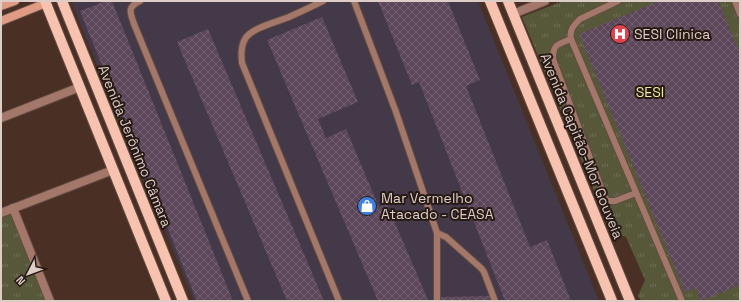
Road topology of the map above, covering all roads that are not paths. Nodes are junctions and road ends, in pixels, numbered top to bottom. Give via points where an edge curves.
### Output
1 (15, 1) edge
2 (62, 1) edge
3 (140, 1) edge
4 (322, 1) edge
5 (354, 1) edge
6 (490, 1) edge
7 (508, 1) edge
8 (545, 1) edge
9 (618, 1) edge
10 (735, 1) edge
11 (45, 2) edge
12 (1, 6) edge
13 (513, 14) junction
14 (740, 14) edge
15 (1, 21) edge
16 (571, 39) junction
17 (80, 87) junction
18 (1, 118) edge
19 (113, 170) junction
20 (636, 193) junction
21 (13, 208) junction
22 (1, 213) edge
23 (577, 215) junction
24 (600, 227) junction
25 (437, 233) junction
26 (50, 301) edge
27 (166, 301) edge
28 (183, 301) edge
29 (248, 301) edge
30 (339, 301) edge
31 (436, 301) edge
32 (495, 301) edge
33 (612, 301) edge
34 (630, 301) edge
35 (682, 301) edge

1 - 12 street
2 - 28 main road, Avenida Jerônimo Câmara
3 - 29 lane via 131,7 132,19
4 - 30 lane via 248,34 244,39 241,55 242,63
5 - 25 lane via 396,112
6 - 23 main road
7 - 13 main road, Avenida Capitão-Mor Gouveia
8 - 13 street
9 - 16 lane via 575,23 570,34
10 - 14 lane
11 - 15 street
11 - 17 main road, Avenida Jerônimo Câmara
13 - 24 main road, Avenida Capitão-Mor Gouveia
16 - 20 lane
16 - 20 lane via 556,46 553,59 605,198 608,201 615,201
17 - 18 street
17 - 19 main road, Avenida Jerônimo Câmara
19 - 21 street
19 - 27 main road, Avenida Jerônimo Câmara
20 - 35 lane
21 - 22 street
21 - 26 street
23 - 24 main road
23 - 33 main road
24 - 34 main road, Avenida Capitão-Mor Gouveia
25 - 31 lane
25 - 32 lane via 455,244 481,268

